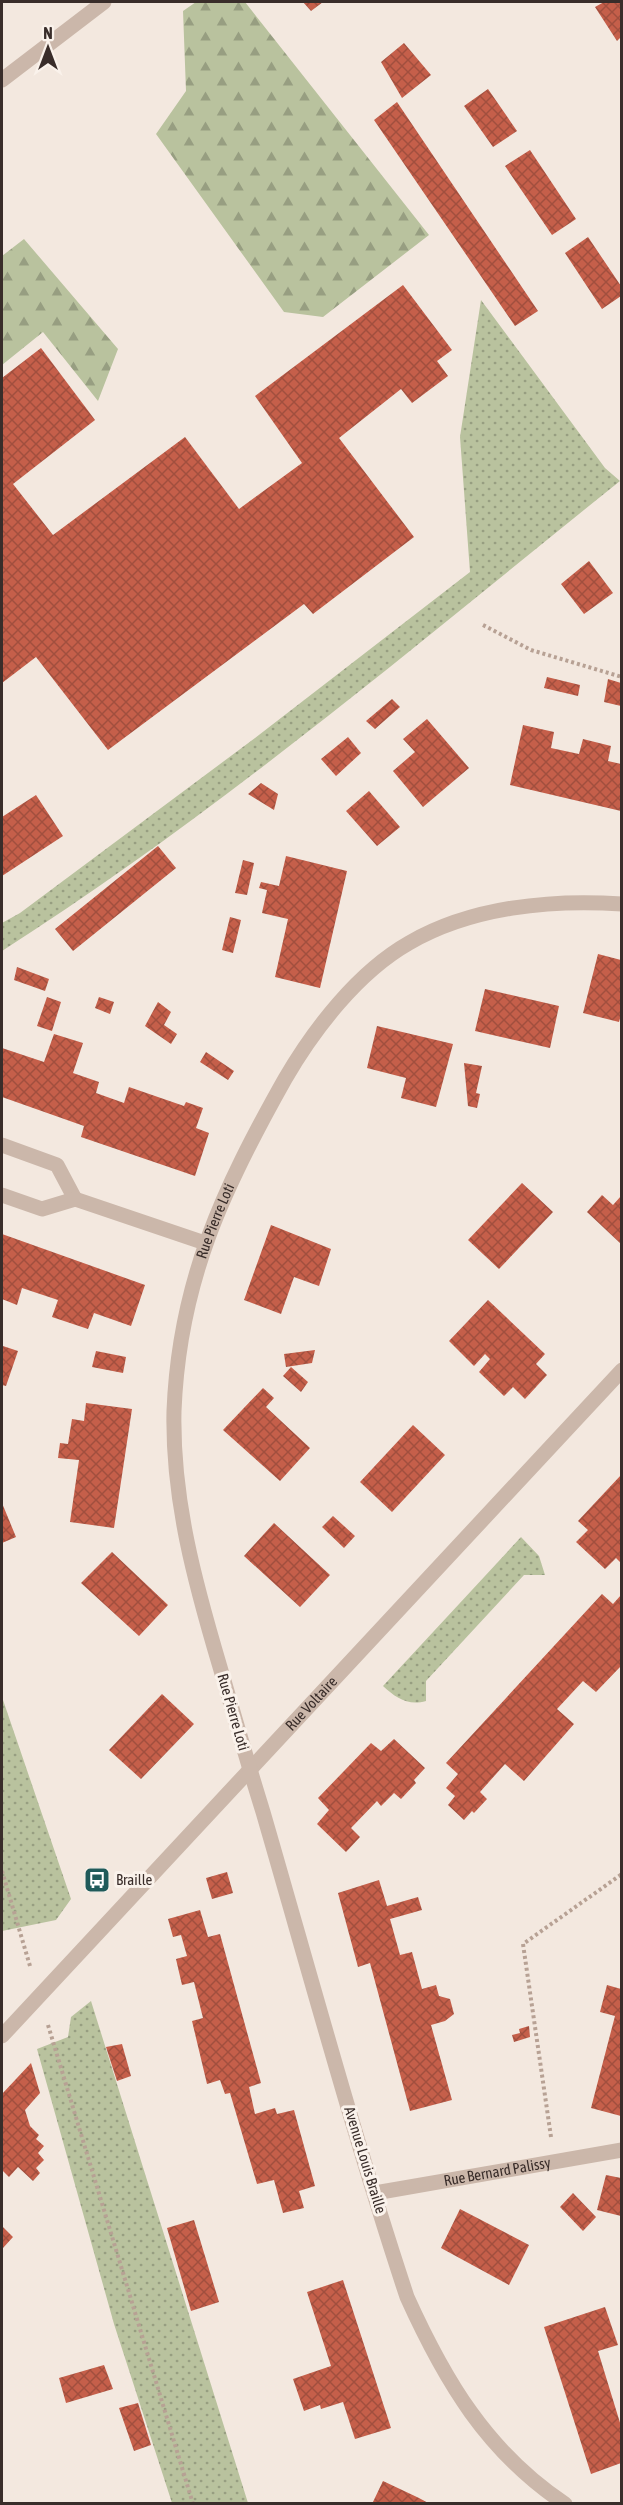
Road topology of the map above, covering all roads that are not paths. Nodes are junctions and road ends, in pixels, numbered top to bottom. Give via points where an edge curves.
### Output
1 (104, 2) edge
2 (85, 7) edge
3 (2, 80) edge
4 (621, 904) edge
5 (2, 1145) edge
6 (2, 1196) edge
7 (75, 1199) junction
8 (205, 1244) junction
9 (621, 1370) edge
10 (250, 1769) junction
11 (2, 2036) edge
12 (621, 2150) edge
13 (375, 2193) junction
14 (565, 2504) edge

1 - 2 street
2 - 3 street
4 - 8 street, Rue Pierre Loti via 568,903 497,912 435,930 394,953 339,1003 304,1047 238,1163
5 - 7 street via 57,1165
6 - 7 street via 42,1209
7 - 8 street
8 - 10 street, Rue Pierre Loti via 186,1311 178,1359 174,1413 176,1475 190,1557
9 - 10 street, Rue Voltaire
10 - 11 street, Rue Voltaire
10 - 13 street, Avenue Louis Braille
12 - 13 street, Rue Bernard Palissy
13 - 14 street, Avenue Louis Braille via 407,2297 453,2388 521,2471

